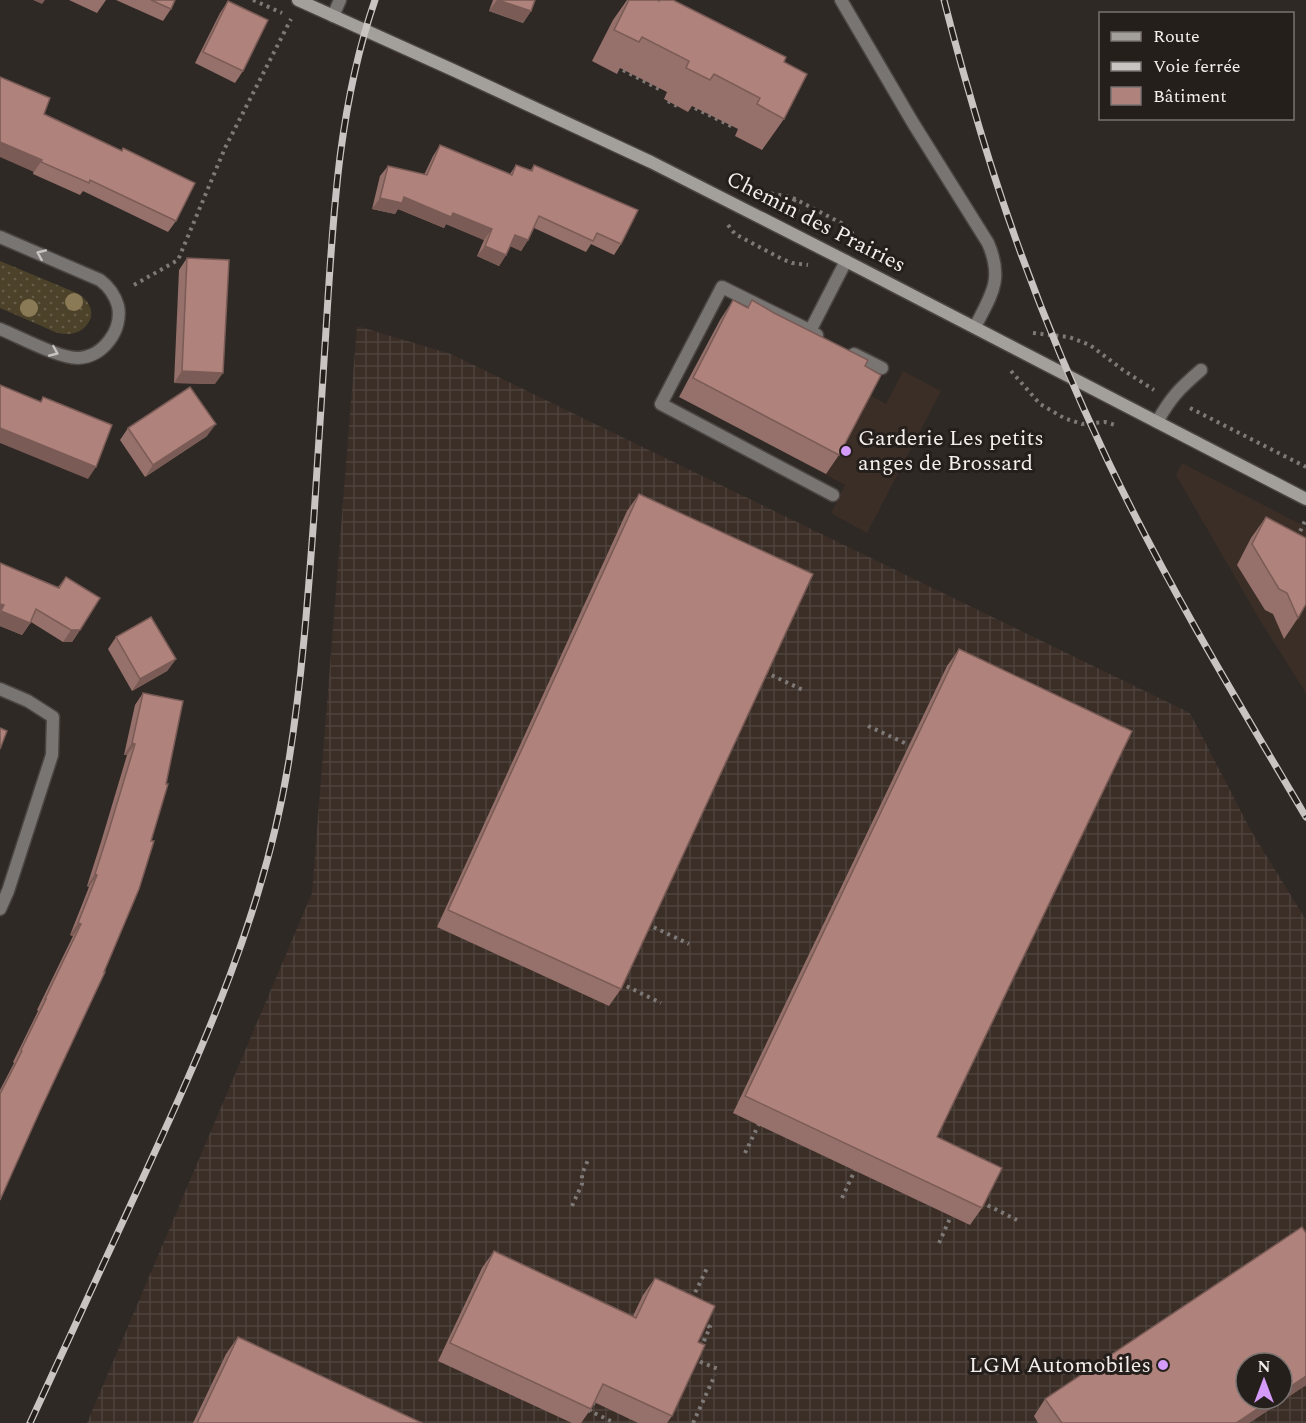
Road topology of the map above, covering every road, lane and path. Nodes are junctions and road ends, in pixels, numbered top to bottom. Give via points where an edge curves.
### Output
1 (298, 0) edge
2 (340, 0) edge
3 (841, 0) edge
4 (333, 16) junction
5 (292, 17) dead end
6 (623, 70) edge
7 (661, 90) dead end
8 (668, 101) dead end
9 (677, 106) dead end
10 (695, 108) edge
11 (733, 127) dead end
12 (795, 199) dead end
13 (808, 216) dead end
14 (843, 224) dead end
15 (838, 232) dead end
16 (0, 237) edge
17 (846, 261) junction
18 (134, 285) dead end
19 (975, 327) junction
20 (0, 329) edge
21 (810, 331) junction
22 (1030, 333) dead end
23 (828, 340) edge
24 (845, 350) edge
25 (1005, 367) dead end
26 (882, 368) dead end
27 (1201, 370) dead end
28 (1155, 391) dead end
29 (1185, 406) dead end
30 (1157, 422) junction
31 (1121, 427) dead end
32 (1306, 467) edge
33 (833, 495) dead end
34 (1306, 499) edge
35 (1295, 516) dead end
36 (1306, 522) edge
37 (1293, 546) edge
38 (764, 671) edge
39 (0, 689) edge
40 (805, 691) dead end
41 (868, 726) dead end
42 (909, 745) dead end
43 (0, 909) edge
44 (647, 924) edge
45 (688, 944) dead end
46 (620, 982) edge
47 (661, 1004) dead end
48 (759, 1124) edge
49 (745, 1153) dead end
50 (588, 1160) dead end
51 (855, 1170) edge
52 (842, 1198) dead end
53 (981, 1202) edge
54 (572, 1206) dead end
55 (951, 1216) edge
56 (1017, 1220) dead end
57 (939, 1243) dead end
58 (708, 1266) dead end
59 (689, 1305) edge
60 (694, 1319) edge
61 (718, 1369) dead end
62 (715, 1375) dead end
63 (594, 1402) edge
64 (615, 1423) edge
65 (693, 1423) edge

1 - 4 street, Chemin des Prairies
2 - 4 street
3 - 19 street via 994,255 992,293
4 - 17 street, Chemin des Prairies via 651,162
5 - 18 path via 225,148 178,260
6 - 7 path
8 - 9 path
10 - 11 path
12 - 13 path, Chemin des Prairies via 791,207
14 - 15 path, Chemin des Prairies
20 -> 16 street via 63,356 79,358 107,344 119,315 114,296 100,280
17 - 19 street, Chemin des Prairies
17 - 21 street
19 - 30 street, Chemin des Prairies
21 - 23 street
21 - 33 street via 722,287 661,404
22 - 28 path via 1069,337 1090,345
24 - 26 street
25 - 31 path via 1040,404 1064,418 1082,424 1105,422
27 - 30 street via 1178,390
29 - 32 path
30 - 34 street, Chemin des Prairies
35 - 36 path
36 - 37 path
38 - 40 path
39 - 43 street via 53,717 52,755
41 - 42 path
44 - 45 path
46 - 47 path
48 - 49 path
50 - 54 path
51 - 52 path
53 - 56 path
55 - 57 path
58 - 59 path
60 - 61 path via 710,1327 696,1360
62 - 65 path
63 - 64 path via 590,1411

